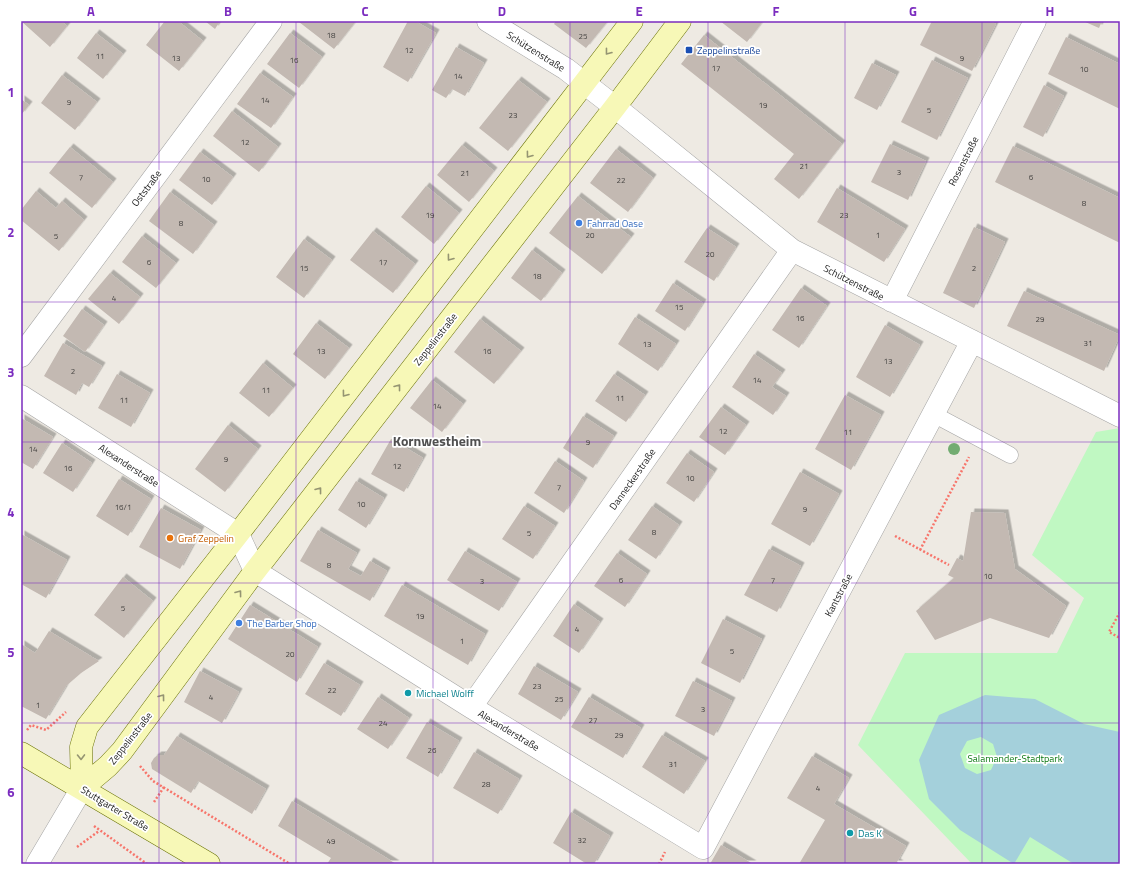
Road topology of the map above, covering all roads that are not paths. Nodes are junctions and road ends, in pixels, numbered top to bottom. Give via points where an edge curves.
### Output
1 (271, 21) edge
2 (488, 21) edge
3 (632, 21) edge
4 (680, 21) edge
5 (1035, 21) edge
6 (584, 83) junction
7 (615, 107) junction
8 (792, 250) junction
9 (892, 301) junction
10 (972, 341) junction
11 (21, 356) edge
12 (21, 396) edge
13 (933, 414) junction
14 (1120, 416) edge
15 (1010, 455) dead end
16 (238, 534) junction
17 (255, 571) junction
18 (471, 708) junction
19 (23, 744) edge
20 (82, 788) junction
21 (703, 848) joint
22 (37, 864) edge
23 (209, 864) edge

1 - 11 street, Oststraße
2 - 6 street, Schützenstraße
3 -> 6 street
4 - 7 street, Zeppelinstraße
5 - 9 street, Rosenstraße
6 - 7 street
6 -> 16 street
7 - 8 street, Schützenstraße
17 -> 7 street, Zeppelinstraße
8 - 9 street, Schützenstraße
8 - 18 street, Danneckerstraße
9 - 10 street, Schützenstraße
10 - 13 street, Kantstraße
10 - 14 street, Schützenstraße
12 - 16 street, Alexanderstraße
13 - 15 lane
13 - 21 street, Kantstraße
16 - 17 street
16 -> 20 street via 87,727 81,747
17 - 18 street, Alexanderstraße
20 -> 17 street, Zeppelinstraße via 122,751
18 - 21 street, Alexanderstraße
19 - 20 street, Stuttgarter Straße
20 - 22 street
20 - 23 street, Stuttgarter Straße

